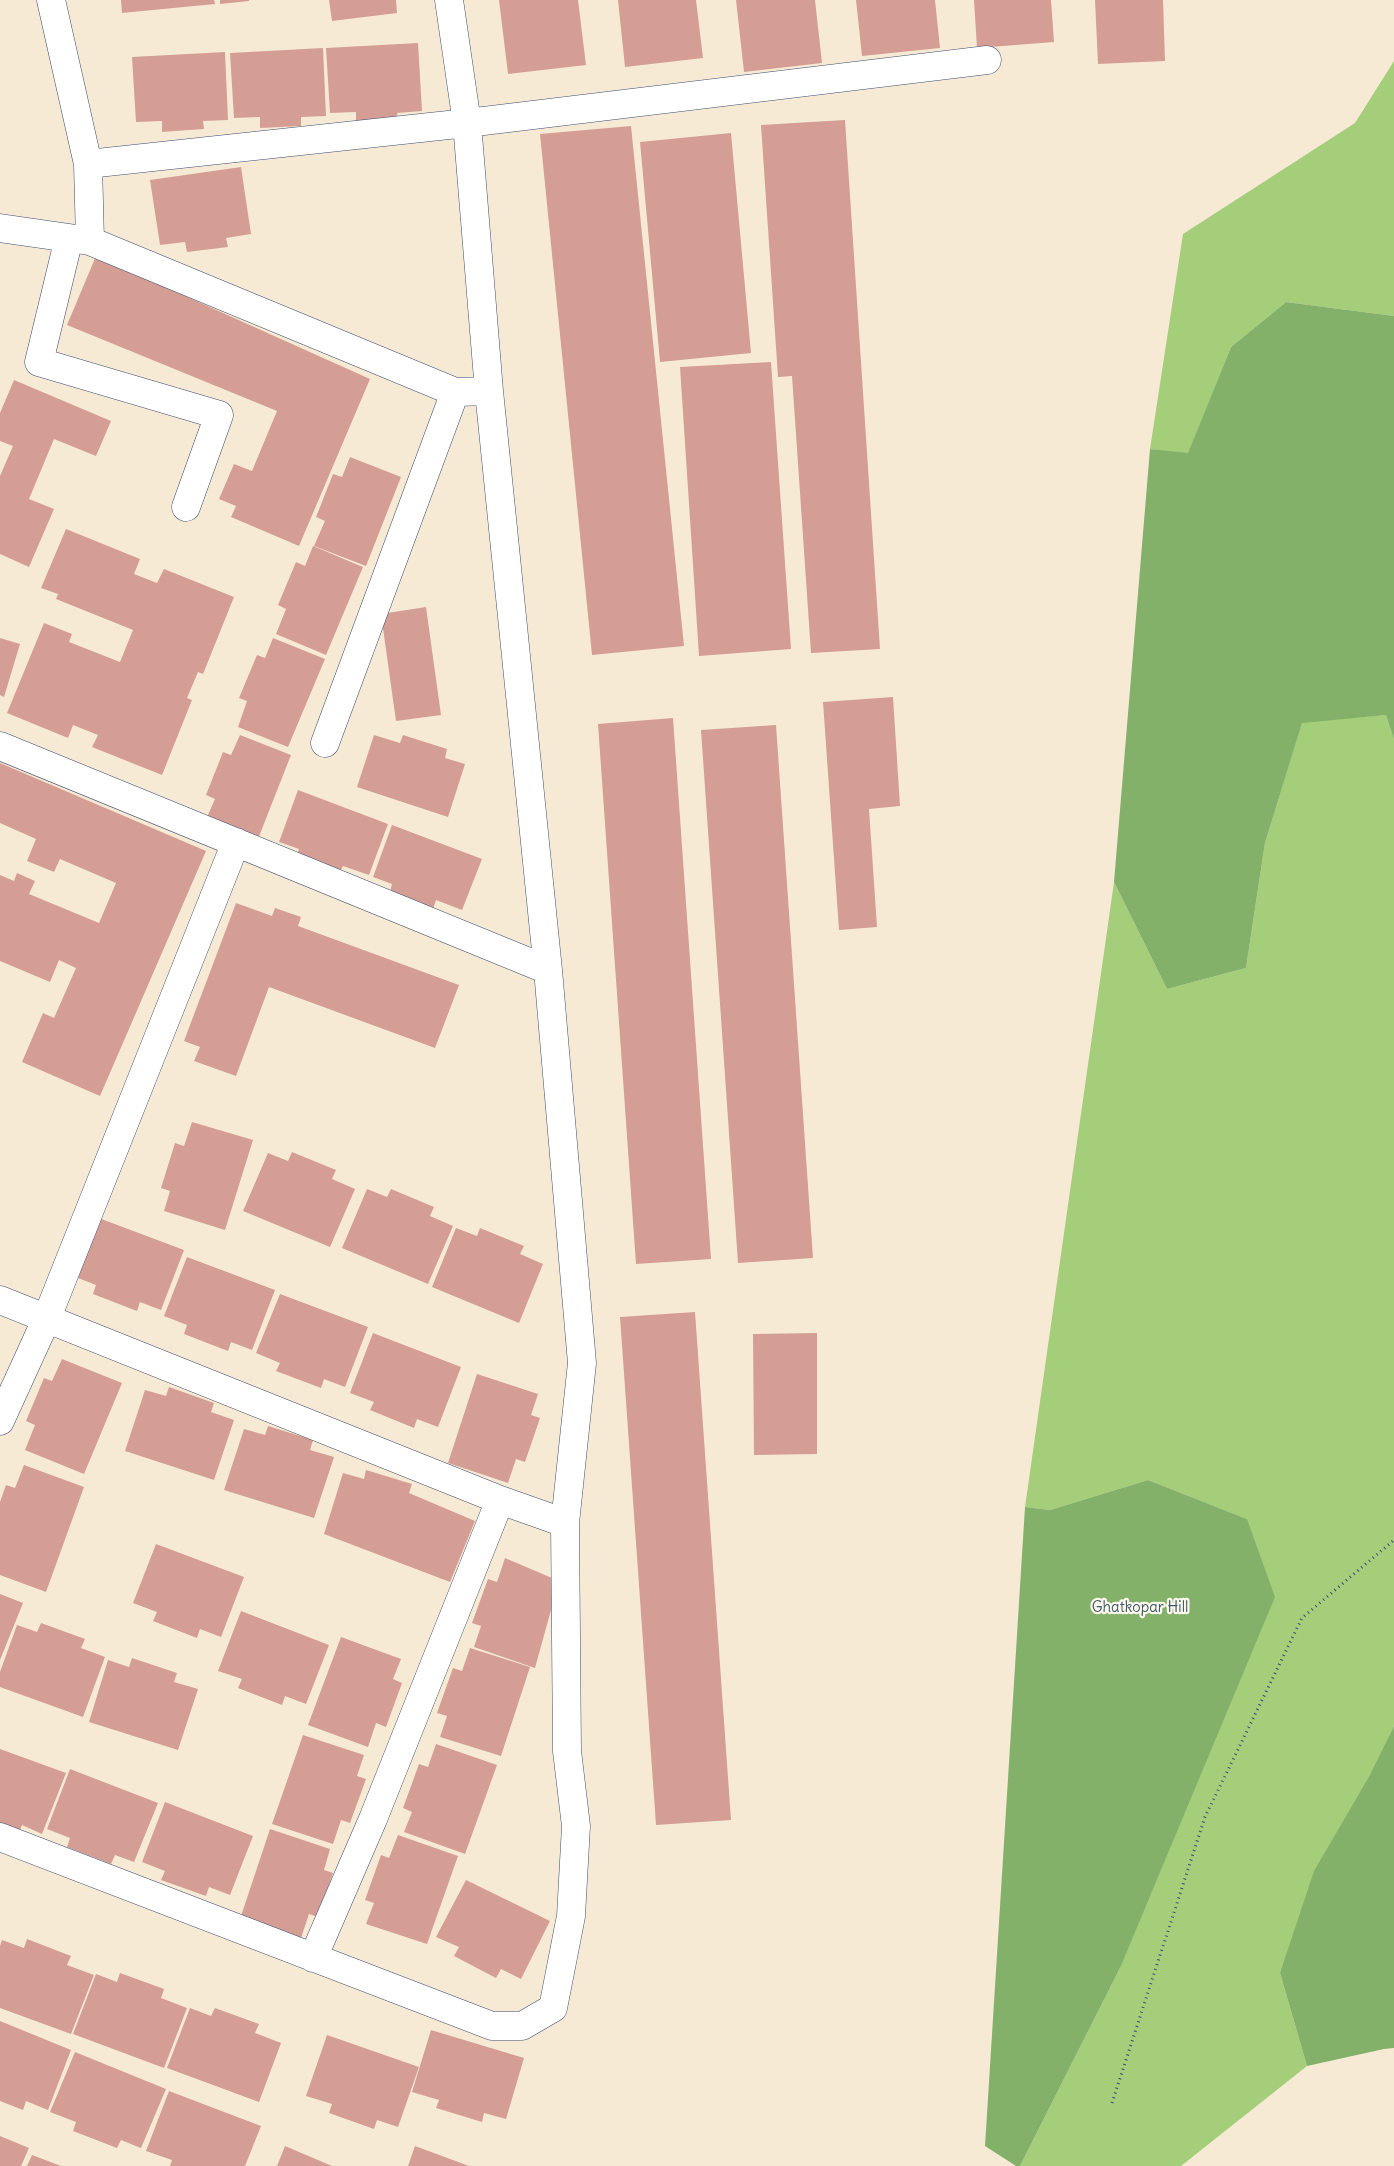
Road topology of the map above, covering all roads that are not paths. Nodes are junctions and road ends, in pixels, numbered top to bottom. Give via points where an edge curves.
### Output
1 (51, 0) edge
2 (449, 0) edge
3 (987, 60) dead end
4 (467, 122) junction
5 (88, 164) junction
6 (0, 228) edge
7 (79, 239) junction
8 (489, 391) junction
9 (455, 392) junction
10 (186, 507) dead end
11 (326, 743) dead end
12 (0, 746) edge
13 (236, 842) junction
14 (548, 970) junction
15 (0, 1300) edge
16 (46, 1320) junction
17 (0, 1421) edge
18 (500, 1500) junction
19 (565, 1523) junction
20 (0, 1837) edge
21 (313, 1958) junction

1 - 5 street
2 - 4 street
3 - 4 street
4 - 5 street
4 - 8 street
5 - 7 street
6 - 7 street
7 - 9 street
7 - 10 street via 39,362 220,415
8 - 9 street
8 - 14 street
9 - 11 street
12 - 13 street
13 - 14 street
13 - 16 street
14 - 19 street via 582,1364
15 - 16 street
16 - 17 street
16 - 18 street
18 - 19 street
18 - 21 street via 373,1819
19 - 21 street via 566,1751 576,1826 572,1916 553,2008 522,2026 492,2026
20 - 21 street

